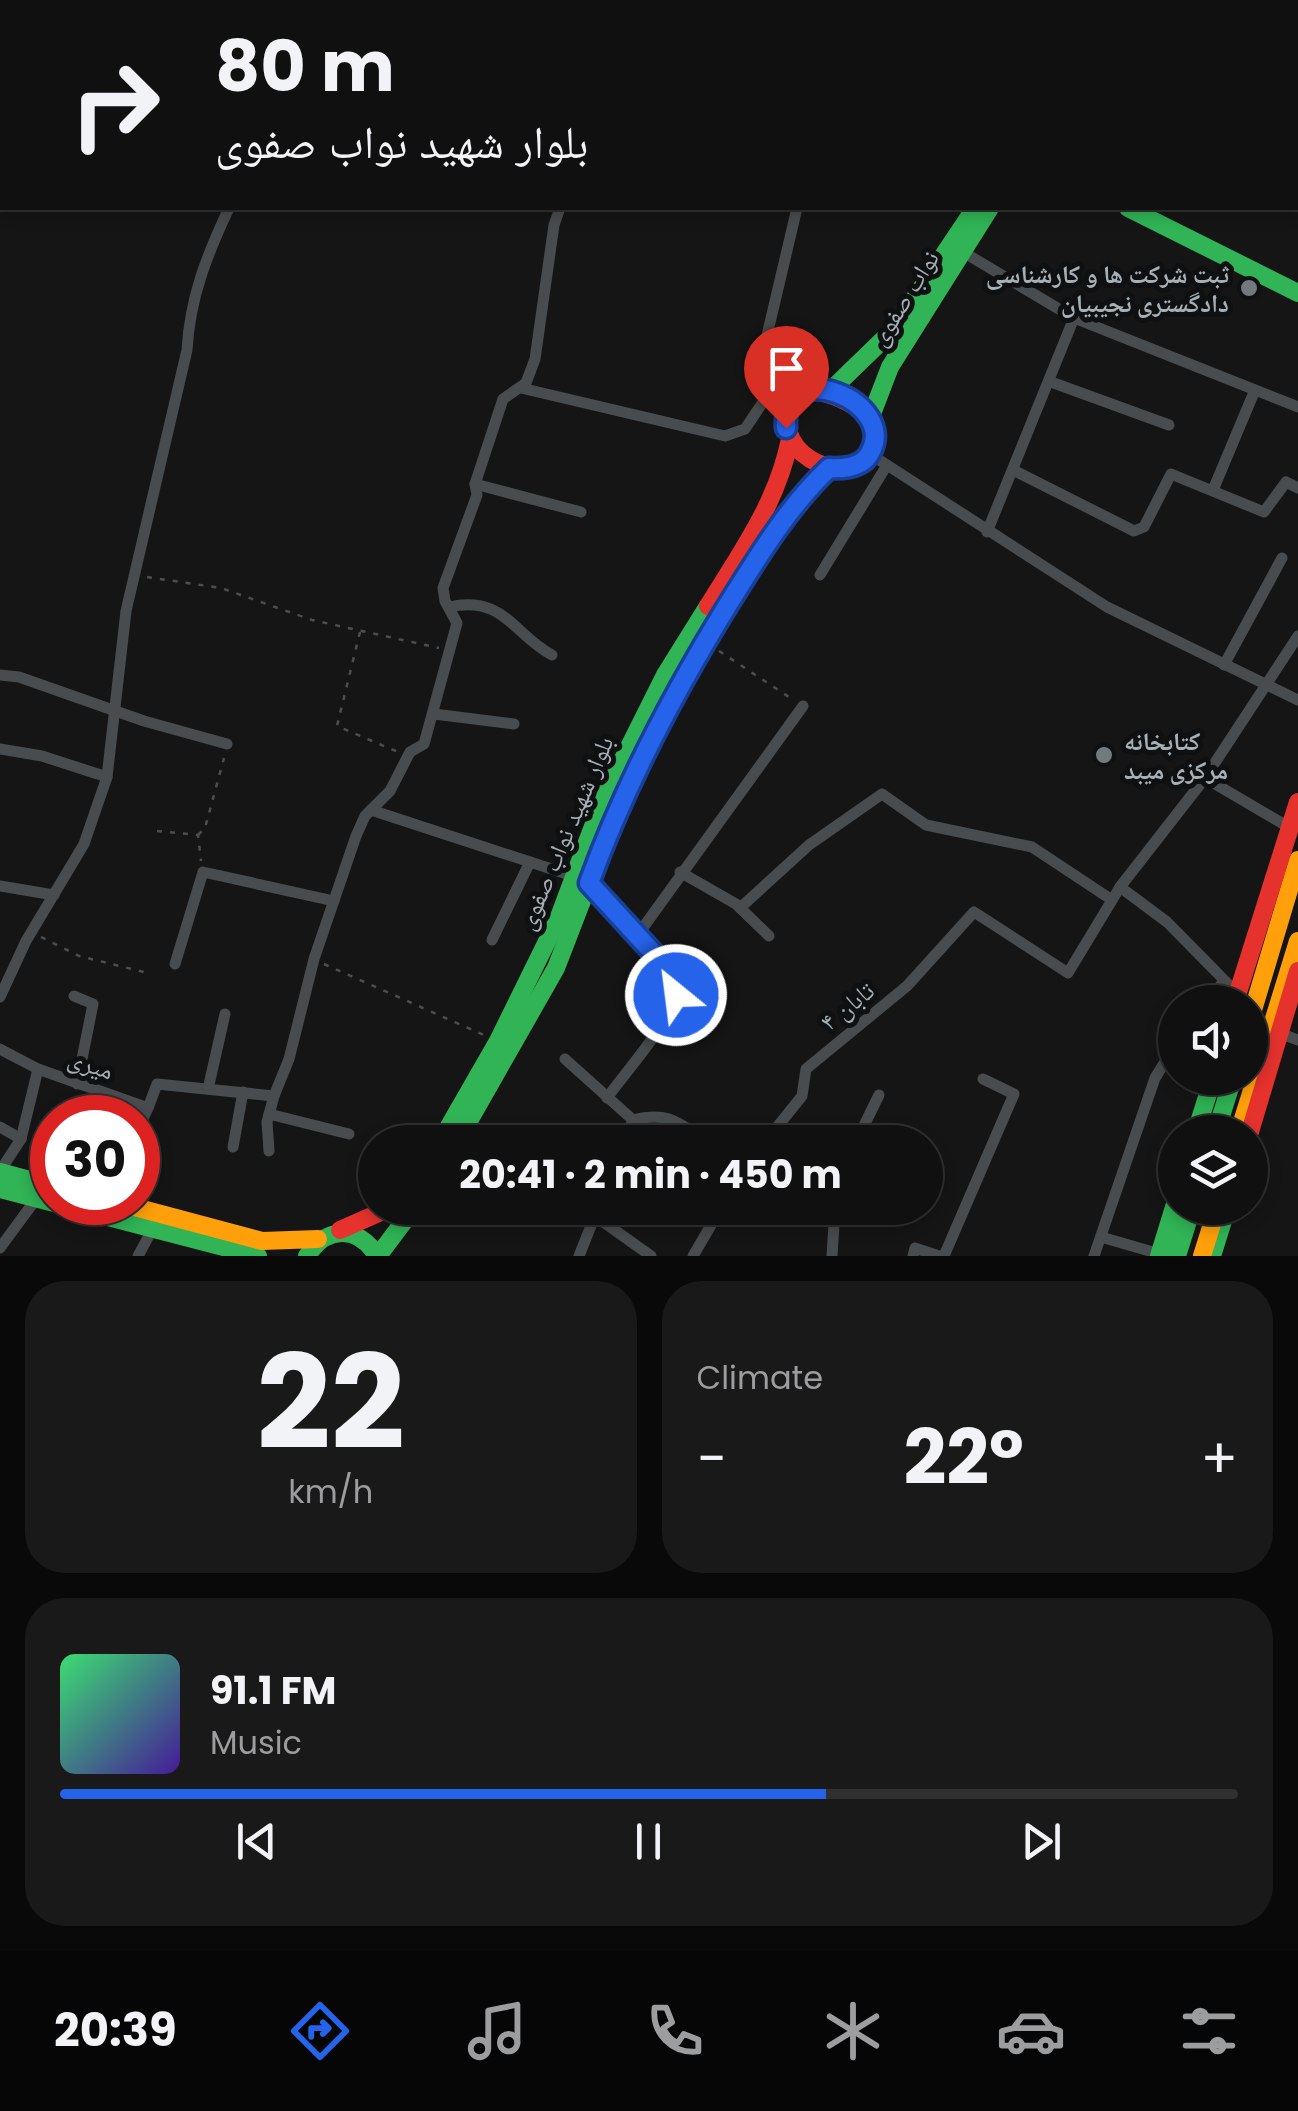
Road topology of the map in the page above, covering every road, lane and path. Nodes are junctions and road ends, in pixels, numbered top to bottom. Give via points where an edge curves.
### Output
1 (228, 210) edge
2 (559, 210) edge
3 (797, 210) edge
4 (973, 210) edge
5 (989, 210) edge
6 (1132, 210) edge
7 (962, 252) junction
8 (1298, 293) edge
9 (1074, 318) junction
10 (1051, 382) junction
11 (521, 388) junction
12 (1255, 390) junction
13 (830, 391) junction
14 (764, 399) junction
15 (789, 404) junction
16 (1298, 407) edge
17 (870, 420) junction
18 (1169, 425) dead end
19 (790, 439) junction
20 (870, 454) junction
21 (887, 465) junction
22 (829, 468) junction
23 (1015, 471) junction
24 (475, 484) junction
25 (1298, 488) edge
26 (1213, 490) junction
27 (581, 512) dead end
28 (987, 532) junction
29 (1282, 558) dead end
30 (136, 576) junction
31 (820, 576) dead end
32 (449, 608) junction
33 (360, 632) junction
34 (1298, 636) edge
35 (705, 642) junction
36 (450, 652) junction
37 (552, 655) dead end
38 (1224, 665) junction
39 (0, 675) edge
40 (1264, 684) junction
41 (1298, 700) edge
42 (803, 706) joint
43 (116, 710) junction
44 (434, 714) junction
45 (514, 724) dead end
46 (227, 744) joint
47 (0, 749) edge
48 (408, 756) junction
49 (107, 777) junction
50 (1206, 778) junction
51 (1298, 802) edge
52 (371, 810) junction
53 (1290, 828) junction
54 (156, 831) dead end
55 (198, 836) junction
56 (1298, 860) edge
57 (530, 862) junction
58 (203, 872) junction
59 (680, 872) junction
60 (581, 879) junction
61 (0, 886) edge
62 (1120, 887) junction
63 (54, 895) junction
64 (1112, 900) junction
65 (334, 901) junction
66 (740, 908) junction
67 (566, 920) junction
68 (32, 932) junction
69 (637, 936) junction
70 (769, 936) dead end
71 (492, 940) dead end
72 (1298, 941) edge
73 (314, 959) junction
74 (175, 964) dead end
75 (1298, 971) edge
76 (148, 974) dead end
77 (1227, 985) edge
78 (1245, 985) edge
79 (1247, 985) edge
80 (74, 996) dead end
81 (0, 997) edge
82 (225, 1014) dead end
83 (1279, 1034) junction
84 (1298, 1040) edge
85 (498, 1041) junction
86 (0, 1049) edge
87 (565, 1059) dead end
88 (38, 1069) junction
89 (1158, 1073) edge
90 (984, 1080) dead end
91 (77, 1084) junction
92 (208, 1089) junction
93 (242, 1092) junction
94 (110, 1095) edge
95 (153, 1095) edge
96 (879, 1095) dead end
97 (274, 1096) junction
98 (607, 1098) junction
99 (270, 1114) junction
100 (1244, 1115) edge
101 (1255, 1115) edge
102 (634, 1120) junction
103 (450, 1125) edge
104 (467, 1125) edge
105 (632, 1125) edge
106 (681, 1125) edge
107 (779, 1125) edge
108 (864, 1125) edge
109 (0, 1127) edge
110 (349, 1134) dead end
111 (21, 1138) junction
112 (232, 1146) dead end
113 (270, 1151) dead end
114 (0, 1171) edge
115 (30, 1180) edge
116 (0, 1189) edge
117 (30, 1197) edge
118 (30, 1207) edge
119 (160, 1214) edge
120 (358, 1222) edge
121 (133, 1225) edge
122 (401, 1225) edge
123 (591, 1225) edge
124 (612, 1225) edge
125 (711, 1225) edge
126 (834, 1225) edge
127 (1171, 1225) edge
128 (1182, 1225) edge
129 (1212, 1225) edge
130 (1222, 1225) edge
131 (152, 1230) junction
132 (326, 1235) junction
133 (1101, 1236) junction
134 (0, 1248) edge
135 (1165, 1255) edge
136 (138, 1256) edge
137 (258, 1256) edge
138 (307, 1256) edge
139 (378, 1256) edge
140 (579, 1256) edge
141 (651, 1256) edge
142 (693, 1256) edge
143 (832, 1256) edge
144 (914, 1256) edge
145 (942, 1256) edge
146 (1094, 1256) edge
147 (1202, 1256) edge
148 (1212, 1256) edge

1 - 30 street via 189,312 187,350
2 - 11 street via 535,360
3 - 14 street via 760,365
4 - 13 main road, نواب صفوی via 890,338
5 - 7 main road, نواب صفوی
6 - 8 main road
7 - 9 street
7 - 17 main road, نواب صفوی via 890,367
9 - 10 street
9 - 12 street
10 - 18 street
10 - 23 street
11 - 14 street via 725,436 744,429
11 - 24 street via 503,398
12 - 16 street
12 - 26 street
13 - 15 main road via 808,390
13 - 17 main road
14 - 15 street
15 - 19 main road
17 - 20 main road
19 - 22 main road
19 - 60 main road, بلوار شهید نواب صفوی via 769,509 665,675 604,797
20 - 21 street
20 - 22 main road via 851,468
21 - 28 street
21 - 31 street
22 - 35 main road, بلوار شهید نواب صفوی via 784,518
23 - 26 street via 1134,531 1144,527 1171,474
23 - 28 street
24 - 27 street
24 - 32 street via 477,495 443,588
25 - 26 street via 1286,482 1264,512
28 - 38 street via 1128,618
29 - 38 street
30 - 33 path via 221,588
30 - 43 street via 118,659
32 - 36 street via 457,623
32 - 37 street via 465,604 502,613
33 - 36 path
33 - 48 path via 337,726
34 - 40 street
35 - 42 path
35 - 60 main road, بلوار شهید نواب صفوی
36 - 44 street
38 - 40 street
39 - 43 street
40 - 41 street
40 - 50 street
42 - 59 street
43 - 46 street
43 - 49 street
44 - 45 street
44 - 48 street via 424,744
46 - 55 path
47 - 49 street
48 - 52 street
49 - 63 street via 84,844
50 - 53 street
50 - 62 street
51 - 53 main road
52 - 57 street
52 - 65 street
53 - 78 main road
54 - 55 path
55 - 58 path
56 - 79 main road
57 - 60 street
57 - 71 street
58 - 65 street
58 - 74 street
59 - 66 street
59 - 69 street
60 - 67 main road, بلوار شهید نواب صفوی
60 - 69 street
61 - 63 street
62 - 64 street
62 - 77 street via 1167,922
63 - 68 street
64 - 66 street via 1032,847 926,825 882,794 809,844
64 - 107 street, تابان ۴ via 1068,972 974,912 907,986 806,1069 802,1096
65 - 73 street
66 - 70 street
67 - 85 main road, بلوار شهید نواب صفوی
67 - 104 main road, بلوار شهید نواب صفوی via 547,984
68 - 76 path via 78,956
68 - 81 street
69 - 98 street via 678,980 676,995
72 - 100 main road
73 - 85 path
73 - 97 street
75 - 83 main road
80 - 91 street via 92,1004
82 - 92 street
83 - 84 street
83 - 101 main road
85 - 103 main road, بلوار شهید نواب صفوی
86 - 88 street, میری
87 - 98 street
88 - 91 street, میری
88 - 111 street
89 - 133 street
90 - 145 street via 1014,1094
91 - 94 street, میری
92 - 93 street
92 - 95 street via 157,1084
93 - 97 street
93 - 112 street
96 - 108 street
97 - 99 street
98 - 102 street
99 - 110 street
99 - 113 street
102 - 105 street
102 - 106 street via 656,1114
109 - 111 street
111 - 114 street
114 - 115 main road
116 - 117 main road
118 - 134 street
119 - 132 main road via 262,1241
120 - 132 main road
121 - 131 main road
122 - 139 main road
123 - 140 street
124 - 141 street
125 - 142 street
126 - 143 street
127 - 135 main road
128 - 135 main road
129 - 147 main road
130 - 148 main road
131 - 136 street
131 - 137 main road
132 - 138 main road
132 - 139 main road via 361,1236
133 - 135 street
133 - 146 street
144 - 145 street via 915,1248

